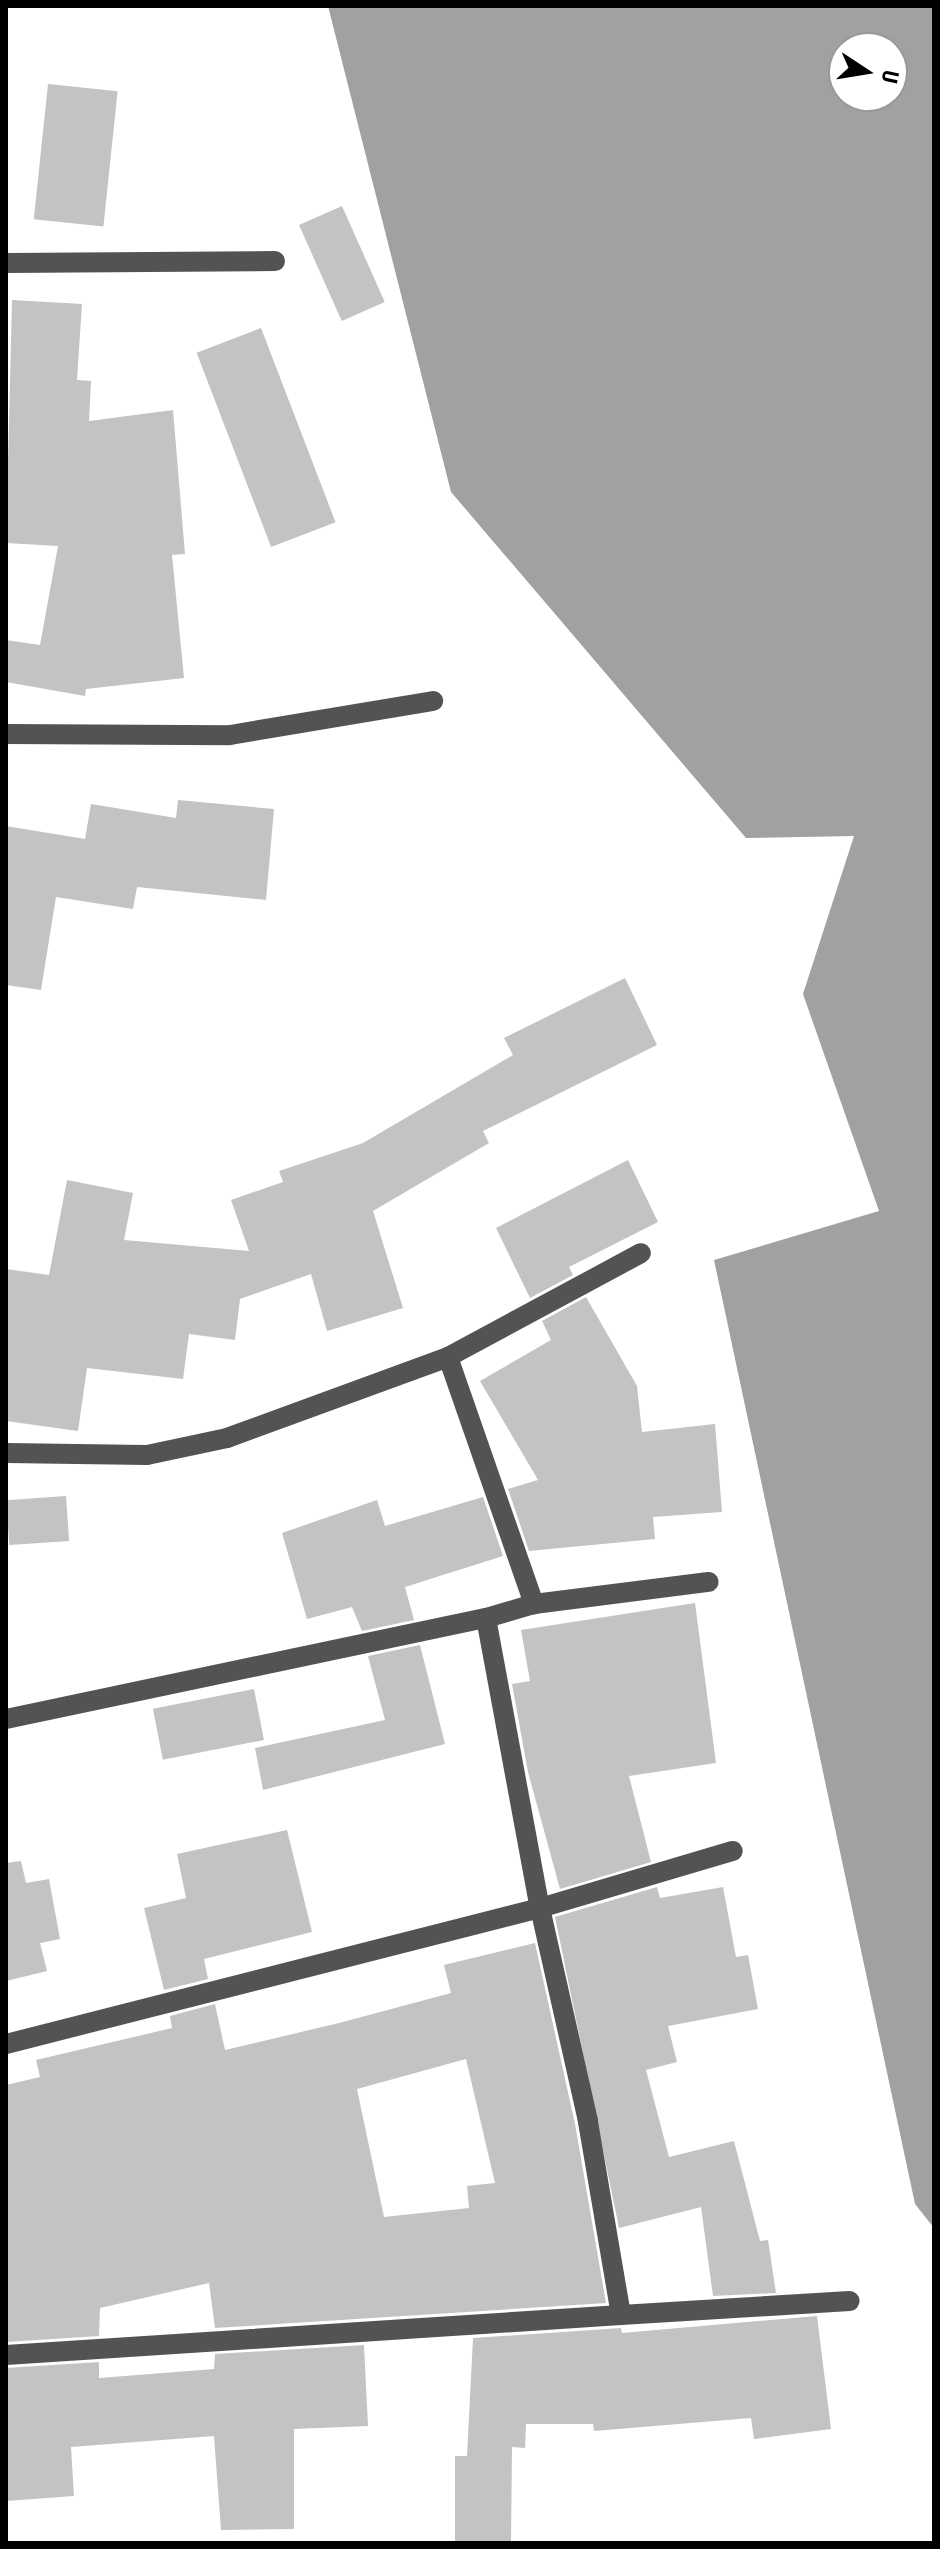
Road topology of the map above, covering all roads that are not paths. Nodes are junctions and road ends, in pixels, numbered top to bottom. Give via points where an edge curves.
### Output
1 (275, 261) dead end
2 (6, 263) edge
3 (433, 701) dead end
4 (6, 734) edge
5 (641, 1253) dead end
6 (448, 1357) junction
7 (6, 1453) edge
8 (709, 1582) dead end
9 (534, 1604) junction
10 (486, 1618) junction
11 (6, 1719) edge
12 (733, 1851) dead end
13 (540, 1908) junction
14 (6, 2044) edge
15 (850, 2301) dead end
16 (621, 2315) junction
17 (6, 2355) edge

1 - 2 street
3 - 4 street via 230,735
5 - 6 street
6 - 7 street via 173,1453
6 - 9 street
8 - 9 street
9 - 10 street
10 - 11 street
10 - 13 street
12 - 13 street
13 - 14 street
13 - 16 street via 588,2121
15 - 16 street
16 - 17 street

